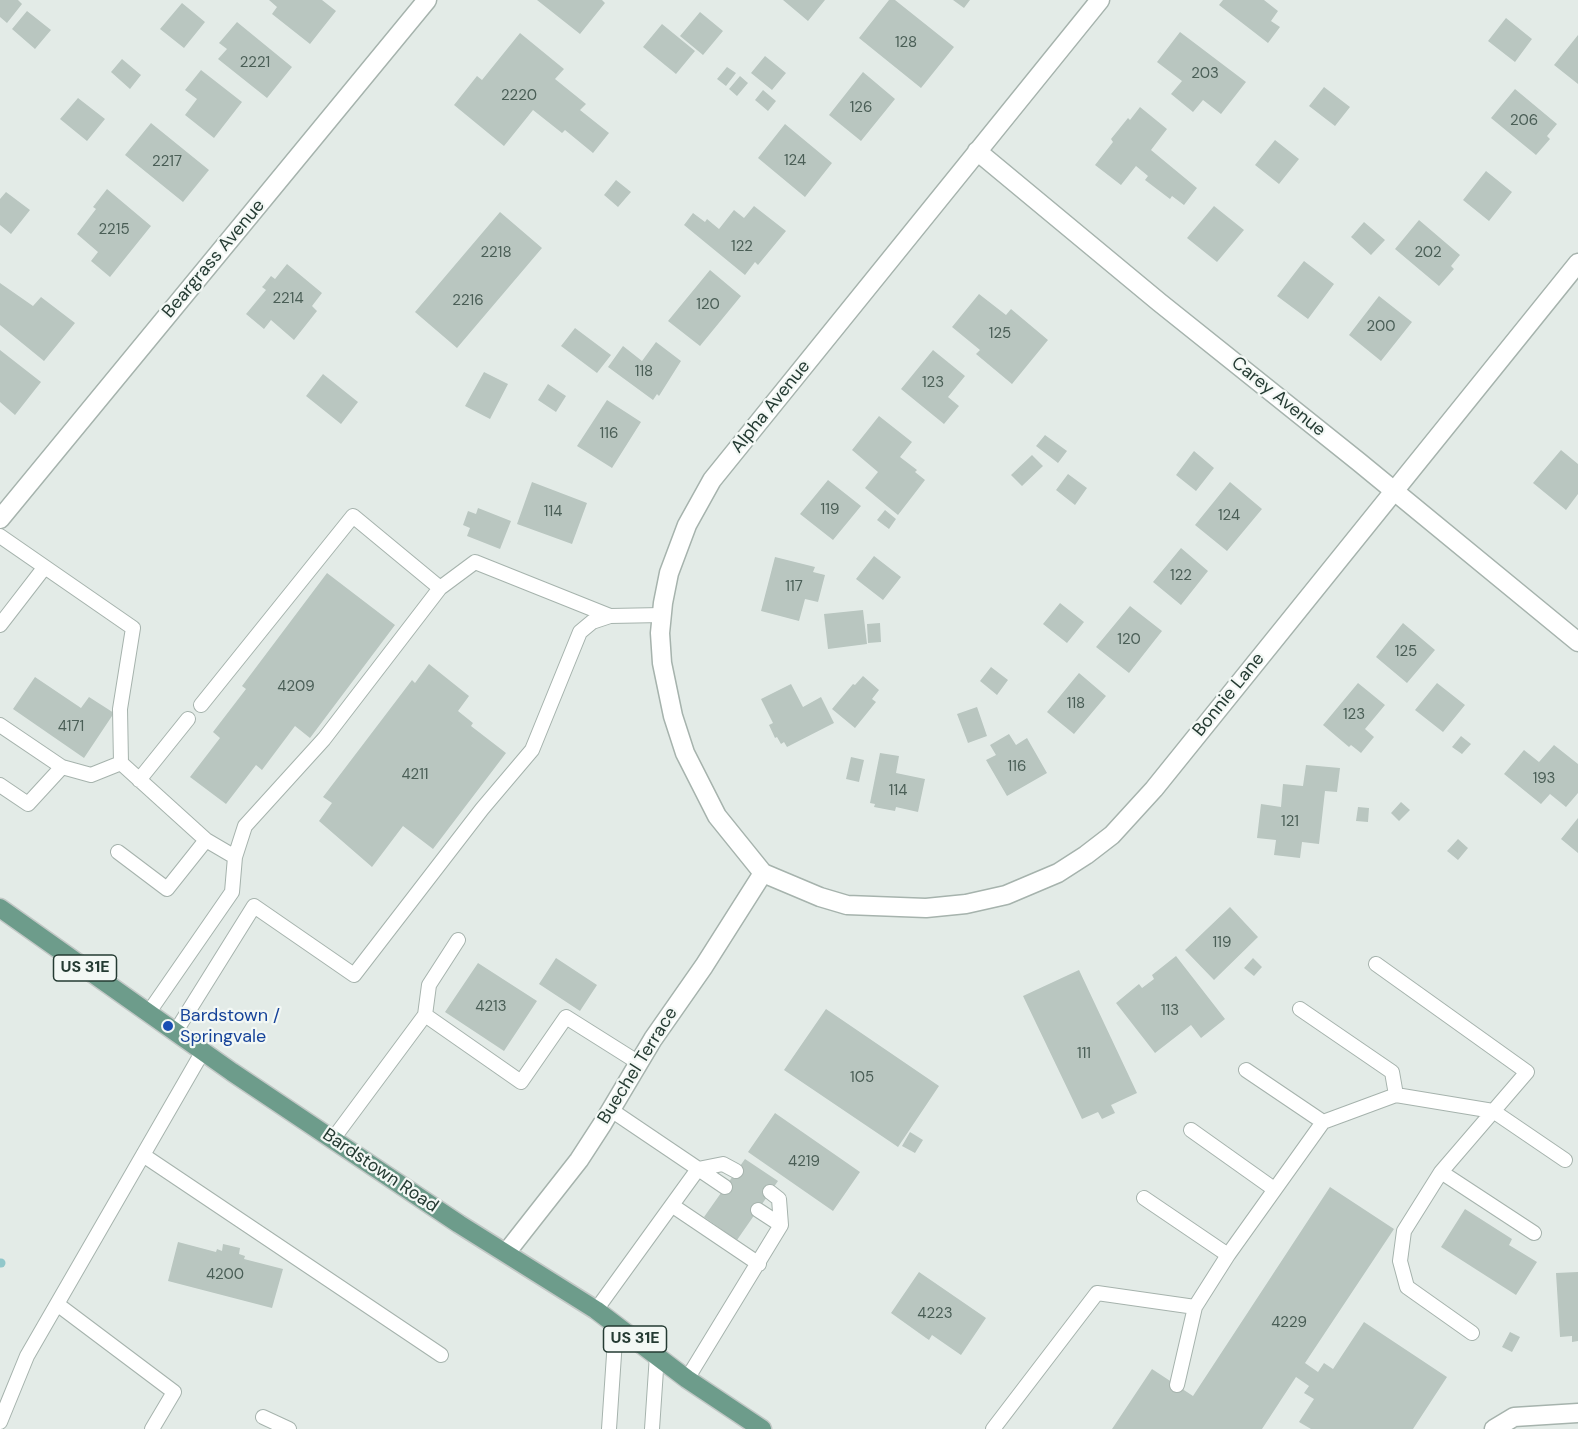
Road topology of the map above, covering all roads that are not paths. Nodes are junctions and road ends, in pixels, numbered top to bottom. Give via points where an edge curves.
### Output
1 (427, 0) edge
2 (1100, 0) edge
3 (977, 151) junction
4 (1578, 263) edge
5 (1392, 491) junction
6 (0, 519) edge
7 (0, 536) edge
8 (44, 568) junction
9 (440, 588) junction
10 (610, 615) junction
11 (662, 615) junction
12 (0, 625) edge
13 (1578, 642) edge
14 (201, 705) dead end
15 (188, 719) dead end
16 (0, 725) edge
17 (122, 763) junction
18 (62, 767) junction
19 (139, 780) junction
20 (0, 785) edge
21 (206, 840) junction
22 (118, 852) dead end
23 (235, 857) junction
24 (763, 873) junction
25 (232, 892) junction
26 (254, 906) junction
27 (0, 908) edge
28 (458, 940) dead end
29 (1376, 964) dead end
30 (1300, 1009) dead end
31 (149, 1012) junction
32 (425, 1015) junction
33 (177, 1031) junction
34 (203, 1051) junction
35 (639, 1063) junction
36 (1246, 1070) dead end
37 (1396, 1095) junction
38 (611, 1110) junction
39 (1493, 1111) junction
40 (1323, 1122) junction
41 (1191, 1130) dead end
42 (333, 1139) junction
43 (143, 1155) junction
44 (1565, 1160) dead end
45 (698, 1169) junction
46 (736, 1171) dead end
47 (1441, 1172) junction
48 (725, 1187) dead end
49 (1274, 1189) junction
50 (770, 1192) dead end
51 (1144, 1198) dead end
52 (673, 1206) junction
53 (758, 1210) dead end
54 (781, 1225) junction
55 (1534, 1233) dead end
56 (506, 1254) junction
57 (1228, 1256) junction
58 (759, 1264) junction
59 (57, 1304) junction
60 (1195, 1307) junction
61 (596, 1310) junction
62 (616, 1325) junction
63 (1472, 1333) dead end
64 (441, 1355) dead end
65 (657, 1355) junction
66 (687, 1379) junction
67 (1177, 1385) dead end
68 (1578, 1413) edge
69 (263, 1417) dead end
70 (0, 1422) edge
71 (152, 1429) edge
72 (289, 1429) edge
73 (609, 1429) edge
74 (651, 1429) edge
75 (762, 1429) edge
76 (993, 1429) edge
77 (1494, 1429) edge

1 - 6 street, Beargrass Avenue
2 - 3 street, Alpha Avenue
3 - 5 street, Carey Avenue
3 - 11 street, Alpha Avenue via 712,480 687,525 669,573
4 - 5 street, Bonnie Lane
5 - 13 street, Carey Avenue
5 - 24 street, Bonnie Lane via 1154,789 1112,835 1058,873 1006,895 926,908 847,905
7 - 8 lane
8 - 12 lane
8 - 17 lane via 133,628 120,710
9 - 10 lane via 475,562
9 - 14 lane via 352,516
9 - 23 lane via 324,739 245,826
10 - 11 lane
10 - 26 lane via 580,632 532,750 354,975
11 - 24 street, Alpha Avenue via 662,663 673,716 686,753 717,816
15 - 19 lane
16 - 18 lane
17 - 18 lane via 91,775
17 - 19 lane
18 - 20 lane via 28,804
19 - 21 lane
21 - 22 lane via 168,888
21 - 23 lane
23 - 25 lane
24 - 35 street, Buechel Terrace
25 - 26 lane
25 - 31 lane
26 - 33 lane
27 - 31 main road, Bardstown Road / US 31E
28 - 32 lane via 429,986
29 - 39 lane via 1527,1072
30 - 37 lane via 1392,1072
31 - 33 main road, Bardstown Road / US 31E
32 - 35 lane via 521,1082 566,1017
32 - 42 lane
33 - 34 main road, Bardstown Road / US 31E
34 - 42 main road, Bardstown Road / US 31E
34 - 43 lane
35 - 38 street, Buechel Terrace
36 - 40 lane
37 - 39 lane
37 - 40 lane
38 - 45 lane
38 - 56 street, Buechel Terrace via 579,1160
39 - 44 lane
39 - 47 lane
40 - 49 lane
41 - 49 lane
42 - 56 main road, Bardstown Road / US 31E
43 - 59 lane
43 - 64 lane
45 - 46 lane via 723,1164
45 - 48 lane
45 - 52 lane
47 - 55 lane
47 - 63 lane via 1404,1231 1400,1261 1407,1287
49 - 57 lane
50 - 54 lane via 779,1199
51 - 57 lane
52 - 58 lane
52 - 61 lane
53 - 54 lane
54 - 58 lane
56 - 61 main road, Bardstown Road / US 31E
57 - 60 lane
58 - 66 lane
59 - 70 lane via 27,1356
59 - 71 lane via 174,1392
60 - 67 lane
60 - 76 lane via 1097,1293
61 - 62 main road, Bardstown Road / US 31E
62 - 65 main road, Bardstown Road / US 31E
62 - 73 lane
65 - 66 main road, Bardstown Road / US 31E
65 - 74 lane
66 - 75 main road, Bardstown Road / US 31E
68 - 77 street via 1514,1417
69 - 72 lane

